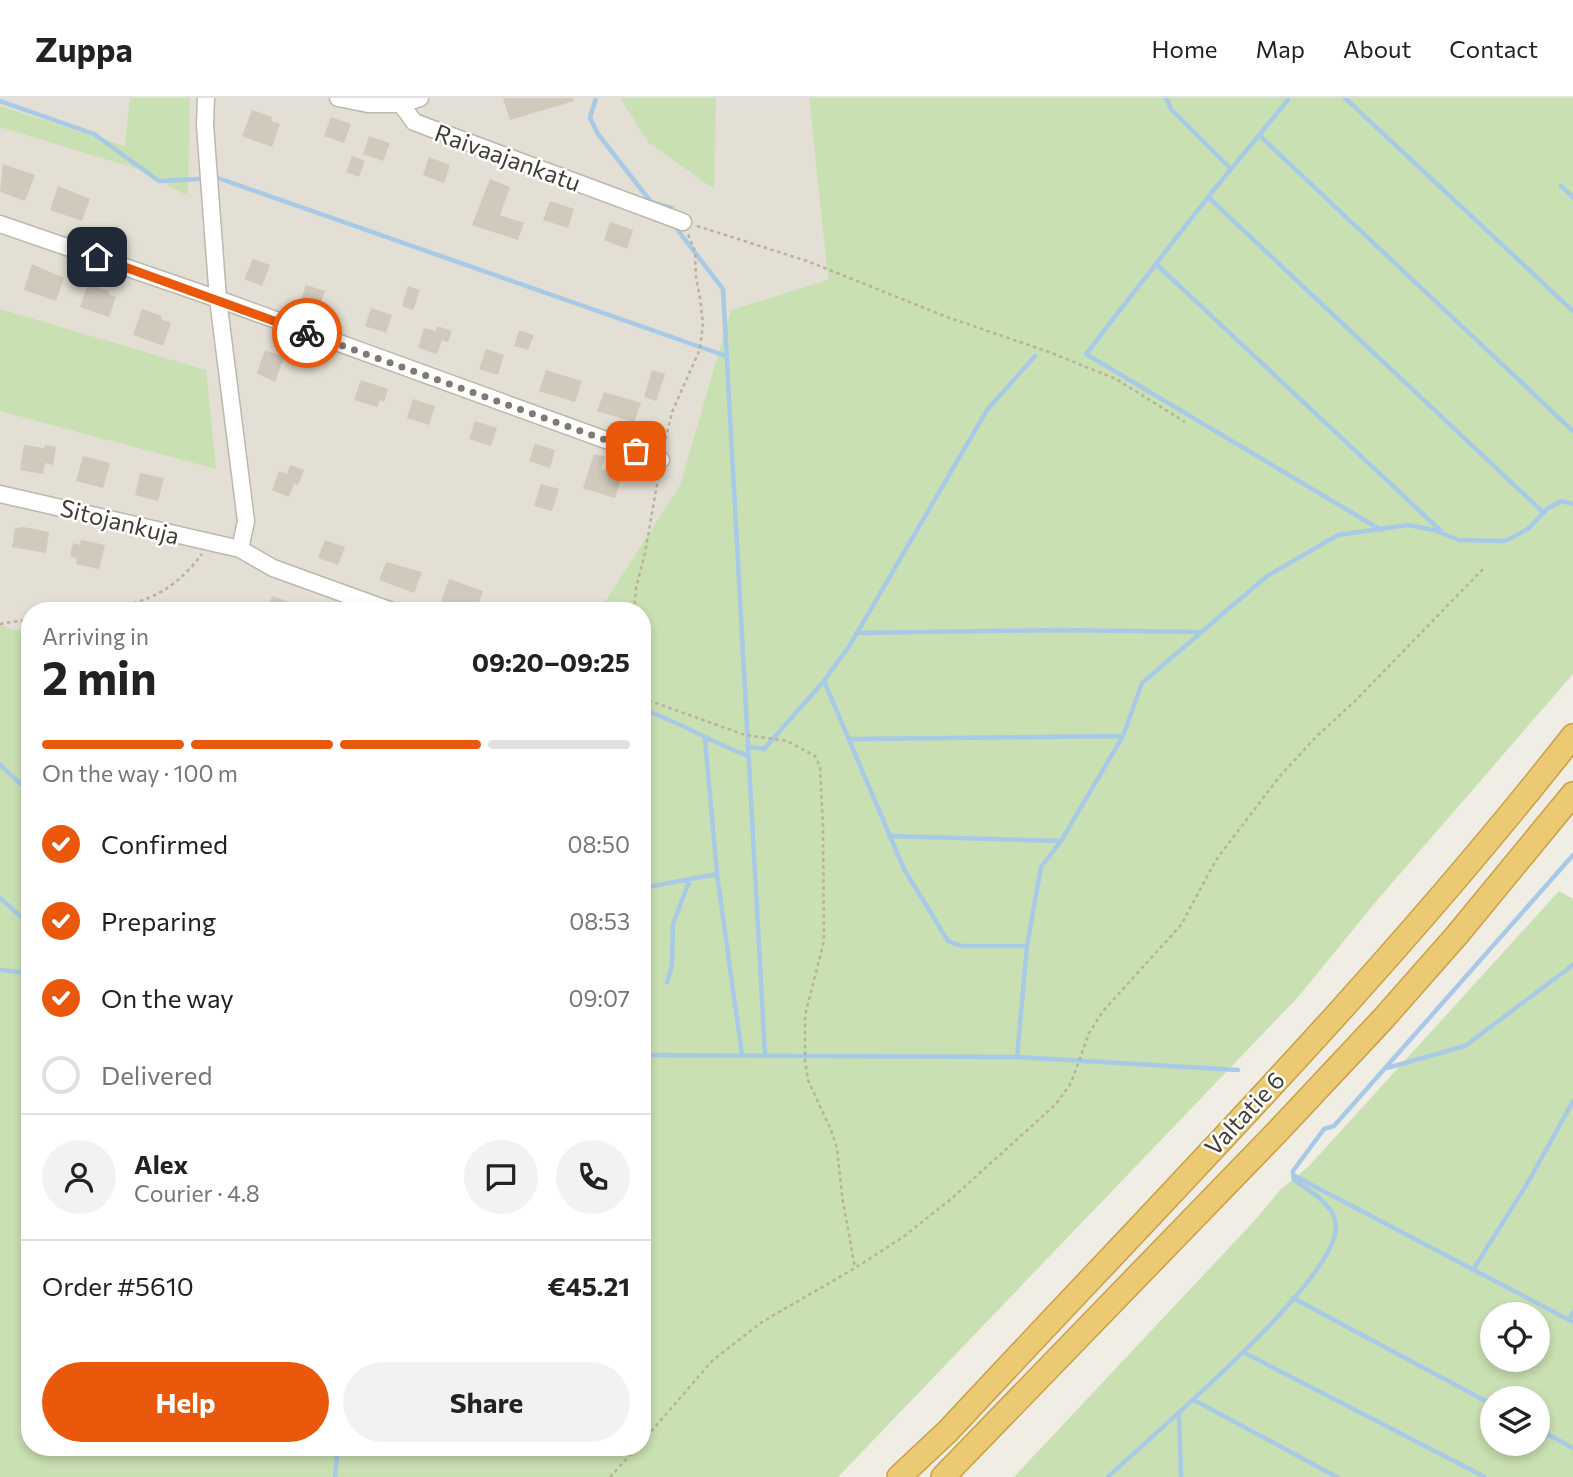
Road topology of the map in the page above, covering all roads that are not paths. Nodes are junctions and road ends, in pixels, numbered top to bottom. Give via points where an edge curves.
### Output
1 (206, 98) edge
2 (338, 98) edge
3 (420, 98) edge
4 (401, 104) junction
5 (683, 222) road end
6 (0, 223) edge
7 (218, 299) junction
8 (661, 460) road end
9 (0, 494) edge
10 (240, 549) junction
11 (367, 602) edge
12 (1573, 736) edge
13 (1573, 794) edge
14 (899, 1477) edge
15 (943, 1477) edge

1 - 7 street
2 - 4 street
3 - 4 street
4 - 5 street, Raivaajankatu via 414,122
6 - 7 street
7 - 8 street
7 - 10 street via 246,521
9 - 10 street, Sitojankuja
10 - 11 street, Sitojankuja via 273,568
12 - 14 highway, Valtatie 6 via 1403,940 948,1431
13 - 15 highway, Valtatie 6 via 1383,1019

